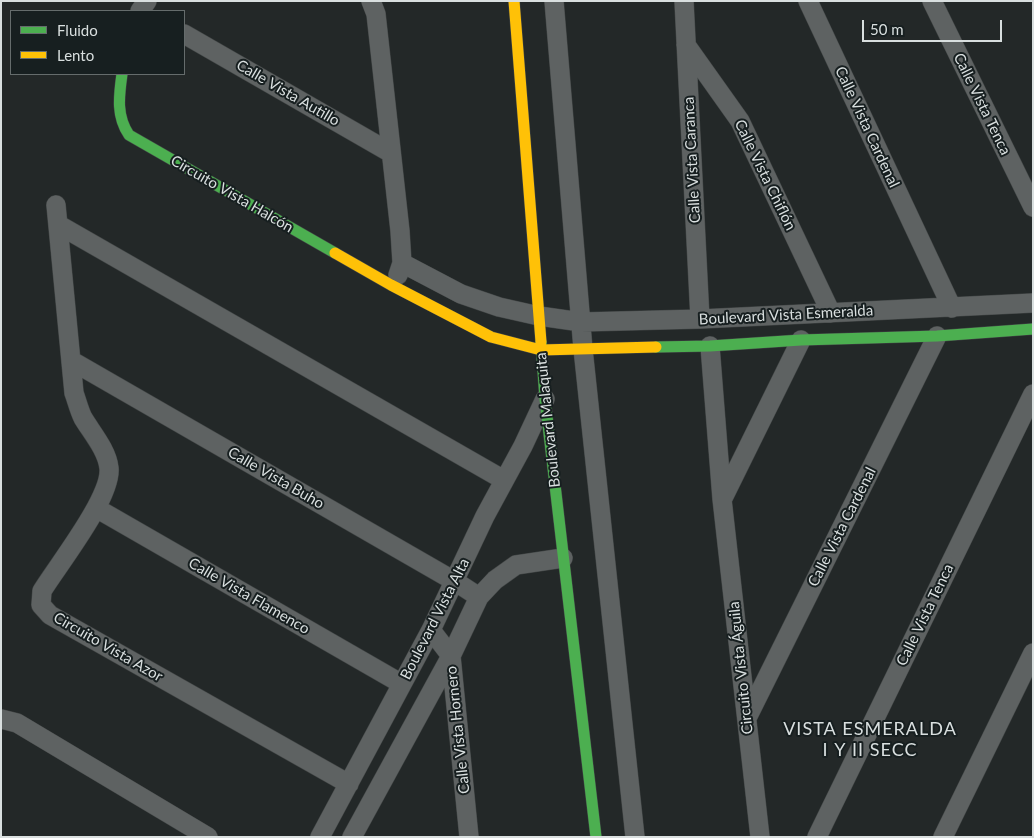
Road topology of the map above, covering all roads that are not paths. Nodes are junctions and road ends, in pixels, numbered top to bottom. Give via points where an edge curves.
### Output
1 (371, 1) edge
2 (514, 1) edge
3 (554, 1) edge
4 (684, 1) edge
5 (808, 1) edge
6 (932, 1) edge
7 (185, 35) edge
8 (686, 44) junction
9 (122, 75) edge
10 (391, 153) junction
11 (56, 205) dead end
12 (1033, 207) edge
13 (59, 225) junction
14 (402, 262) junction
15 (391, 285) junction
16 (1033, 303) edge
17 (952, 308) junction
18 (831, 313) junction
19 (539, 316) junction
20 (700, 319) junction
21 (581, 322) junction
22 (1033, 329) edge
23 (937, 336) junction
24 (801, 340) junction
25 (710, 346) junction
26 (583, 349) junction
27 (541, 350) junction
28 (72, 361) junction
29 (1033, 394) edge
30 (545, 400) junction
31 (504, 480) junction
32 (722, 499) junction
33 (96, 508) junction
34 (564, 558) junction
35 (456, 582) junction
36 (479, 597) junction
37 (431, 630) junction
38 (1033, 653) edge
39 (451, 656) junction
40 (402, 684) junction
41 (746, 718) junction
42 (1, 719) edge
43 (349, 784) junction
44 (208, 837) edge
45 (320, 837) edge
46 (352, 837) edge
47 (469, 837) edge
48 (596, 837) edge
49 (635, 837) edge
50 (760, 837) edge
51 (817, 837) edge
52 (943, 837) edge

1 - 10 street via 376,14
2 - 19 street, Boulevard Malaquita
3 - 21 street
4 - 8 street, Calle Vista Caranca
5 - 17 street, Calle Vista Cardenal
6 - 12 street, Calle Vista Tenca
7 - 10 street, Calle Vista Autillo
8 - 18 street, Calle Vista Chiflón via 740,121
8 - 20 street, Calle Vista Caranca
9 - 15 street, Circuito Vista Halcón via 119,116 129,135
10 - 14 street
11 - 13 street, Circuito Vista Azor
13 - 28 street, Circuito Vista Azor
13 - 31 street
14 - 15 street
14 - 19 street via 461,294
15 - 27 street, Circuito Vista Halcón via 491,337
16 - 17 street, Boulevard Vista Esmeralda
17 - 18 street, Boulevard Vista Esmeralda
18 - 20 street, Boulevard Vista Esmeralda
19 - 21 street, Boulevard Vista Esmeralda
19 - 27 street, Boulevard Malaquita
20 - 21 street, Boulevard Vista Esmeralda
21 - 26 street
22 - 23 street, Boulevard Vista Esmeralda
23 - 24 street, Boulevard Vista Esmeralda
23 - 41 street, Calle Vista Cardenal
24 - 25 street, Boulevard Vista Esmeralda
24 - 32 street
25 - 26 street, Boulevard Vista Esmeralda
25 - 32 street, Circuito Vista Águila
26 - 27 street, Boulevard Vista Esmeralda
26 - 49 street
27 - 30 street, Boulevard Malaquita
28 - 33 street, Circuito Vista Azor via 74,392 109,469
28 - 35 street, Calle Vista Buho
29 - 51 street, Calle Vista Tenca
30 - 31 street, Boulevard Vista Alta
30 - 34 street, Boulevard Malaquita
31 - 35 street, Boulevard Vista Alta
32 - 41 street, Circuito Vista Águila
33 - 40 street, Calle Vista Flamenco
33 - 43 street, Circuito Vista Azor via 42,591 41,605 50,615
34 - 36 street, Boulevard Vista Alta via 516,565
34 - 48 street, Boulevard Malaquita
35 - 36 street, Calle Vista Buho
35 - 37 street, Boulevard Vista Alta
36 - 39 street, Boulevard Vista Alta
37 - 39 street, Calle Vista Hornero
37 - 40 street, Boulevard Vista Alta
38 - 52 street
39 - 46 street, Boulevard Vista Alta
39 - 47 street, Calle Vista Hornero
40 - 43 street, Boulevard Vista Alta
41 - 50 street, Circuito Vista Águila
42 - 44 street via 17,723
43 - 45 street, Boulevard Vista Alta

